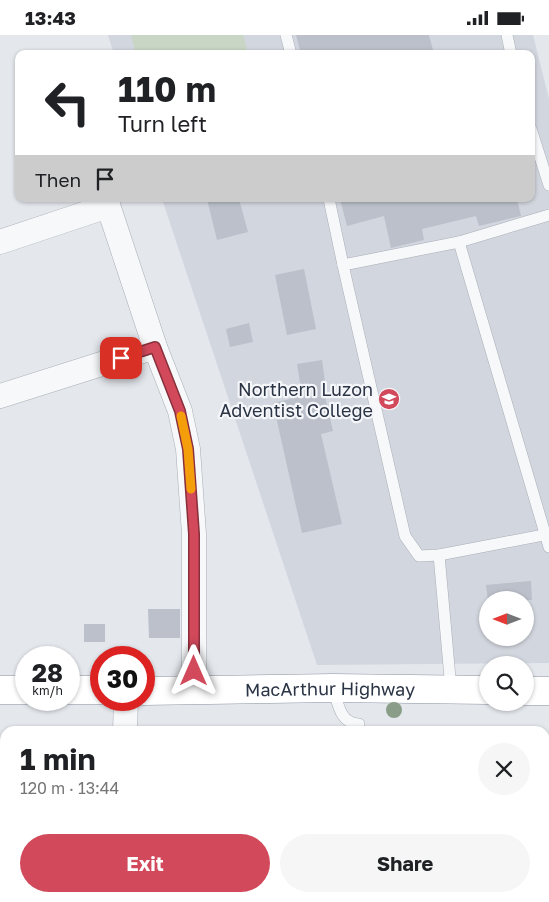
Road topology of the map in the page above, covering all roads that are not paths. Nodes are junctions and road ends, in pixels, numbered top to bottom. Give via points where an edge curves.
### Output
1 (286, 35) edge
2 (507, 35) edge
3 (290, 50) edge
4 (510, 50) edge
5 (535, 141) edge
6 (549, 185) edge
7 (107, 202) edge
8 (330, 202) edge
9 (549, 215) edge
10 (0, 242) edge
11 (459, 242) junction
12 (343, 265) junction
13 (155, 347) junction
14 (0, 396) edge
15 (548, 535) edge
16 (549, 547) edge
17 (439, 555) junction
18 (333, 689) junction
19 (451, 689) junction
20 (0, 690) edge
21 (15, 690) edge
22 (479, 690) edge
23 (155, 691) edge
24 (194, 691) junction
25 (534, 691) edge
26 (549, 691) edge
27 (126, 711) edge
28 (359, 724) dead end
29 (126, 726) edge

1 - 3 lane
2 - 4 lane
5 - 6 lane
7 - 10 street
7 - 13 street
8 - 12 lane
9 - 11 lane
11 - 12 lane
11 - 15 lane
12 - 17 lane via 405,536 419,556
13 - 14 street
13 - 24 street via 180,411 188,449 194,534
15 - 16 lane
15 - 17 lane
17 - 19 lane
18 - 19 highway, MacArthur Highway
18 - 24 highway, MacArthur Highway
18 - 28 lane via 344,719
19 - 22 highway, MacArthur Highway
20 - 21 highway
23 - 24 highway, MacArthur Highway
25 - 26 highway
27 - 29 street

